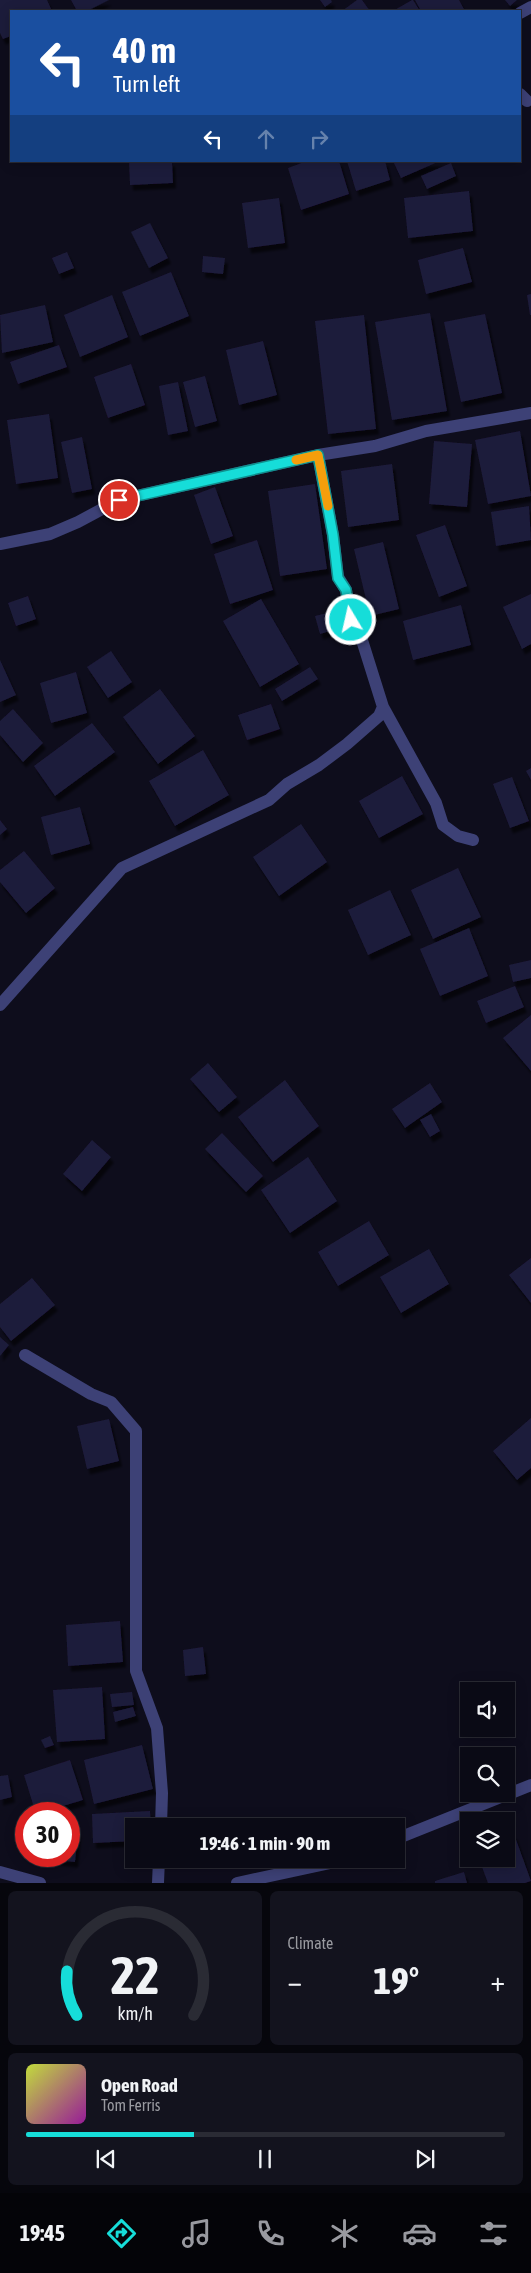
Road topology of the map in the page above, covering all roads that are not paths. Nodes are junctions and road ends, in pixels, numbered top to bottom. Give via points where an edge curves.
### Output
1 (531, 414) edge
2 (318, 455) junction
3 (0, 544) edge
4 (382, 707) junction
5 (472, 840) dead end
6 (0, 1005) edge
7 (25, 1355) dead end
8 (531, 1784) edge
9 (161, 1818) edge
10 (405, 1835) edge
11 (159, 1868) edge
12 (308, 1868) edge
13 (0, 1872) edge
14 (243, 1882) edge
15 (40, 1883) edge
16 (158, 1883) edge

1 - 2 street via 426,431 375,446
2 - 3 street via 119,500 50,534
2 - 4 street via 338,578 346,590 351,620 361,636
4 - 5 street via 436,803 443,825 458,836
4 - 6 street via 379,716 347,744 269,800 122,868
7 - 9 street via 91,1394 111,1402 136,1431 136,1671 157,1728
8 - 10 street
11 - 16 street
12 - 14 street
13 - 15 street

